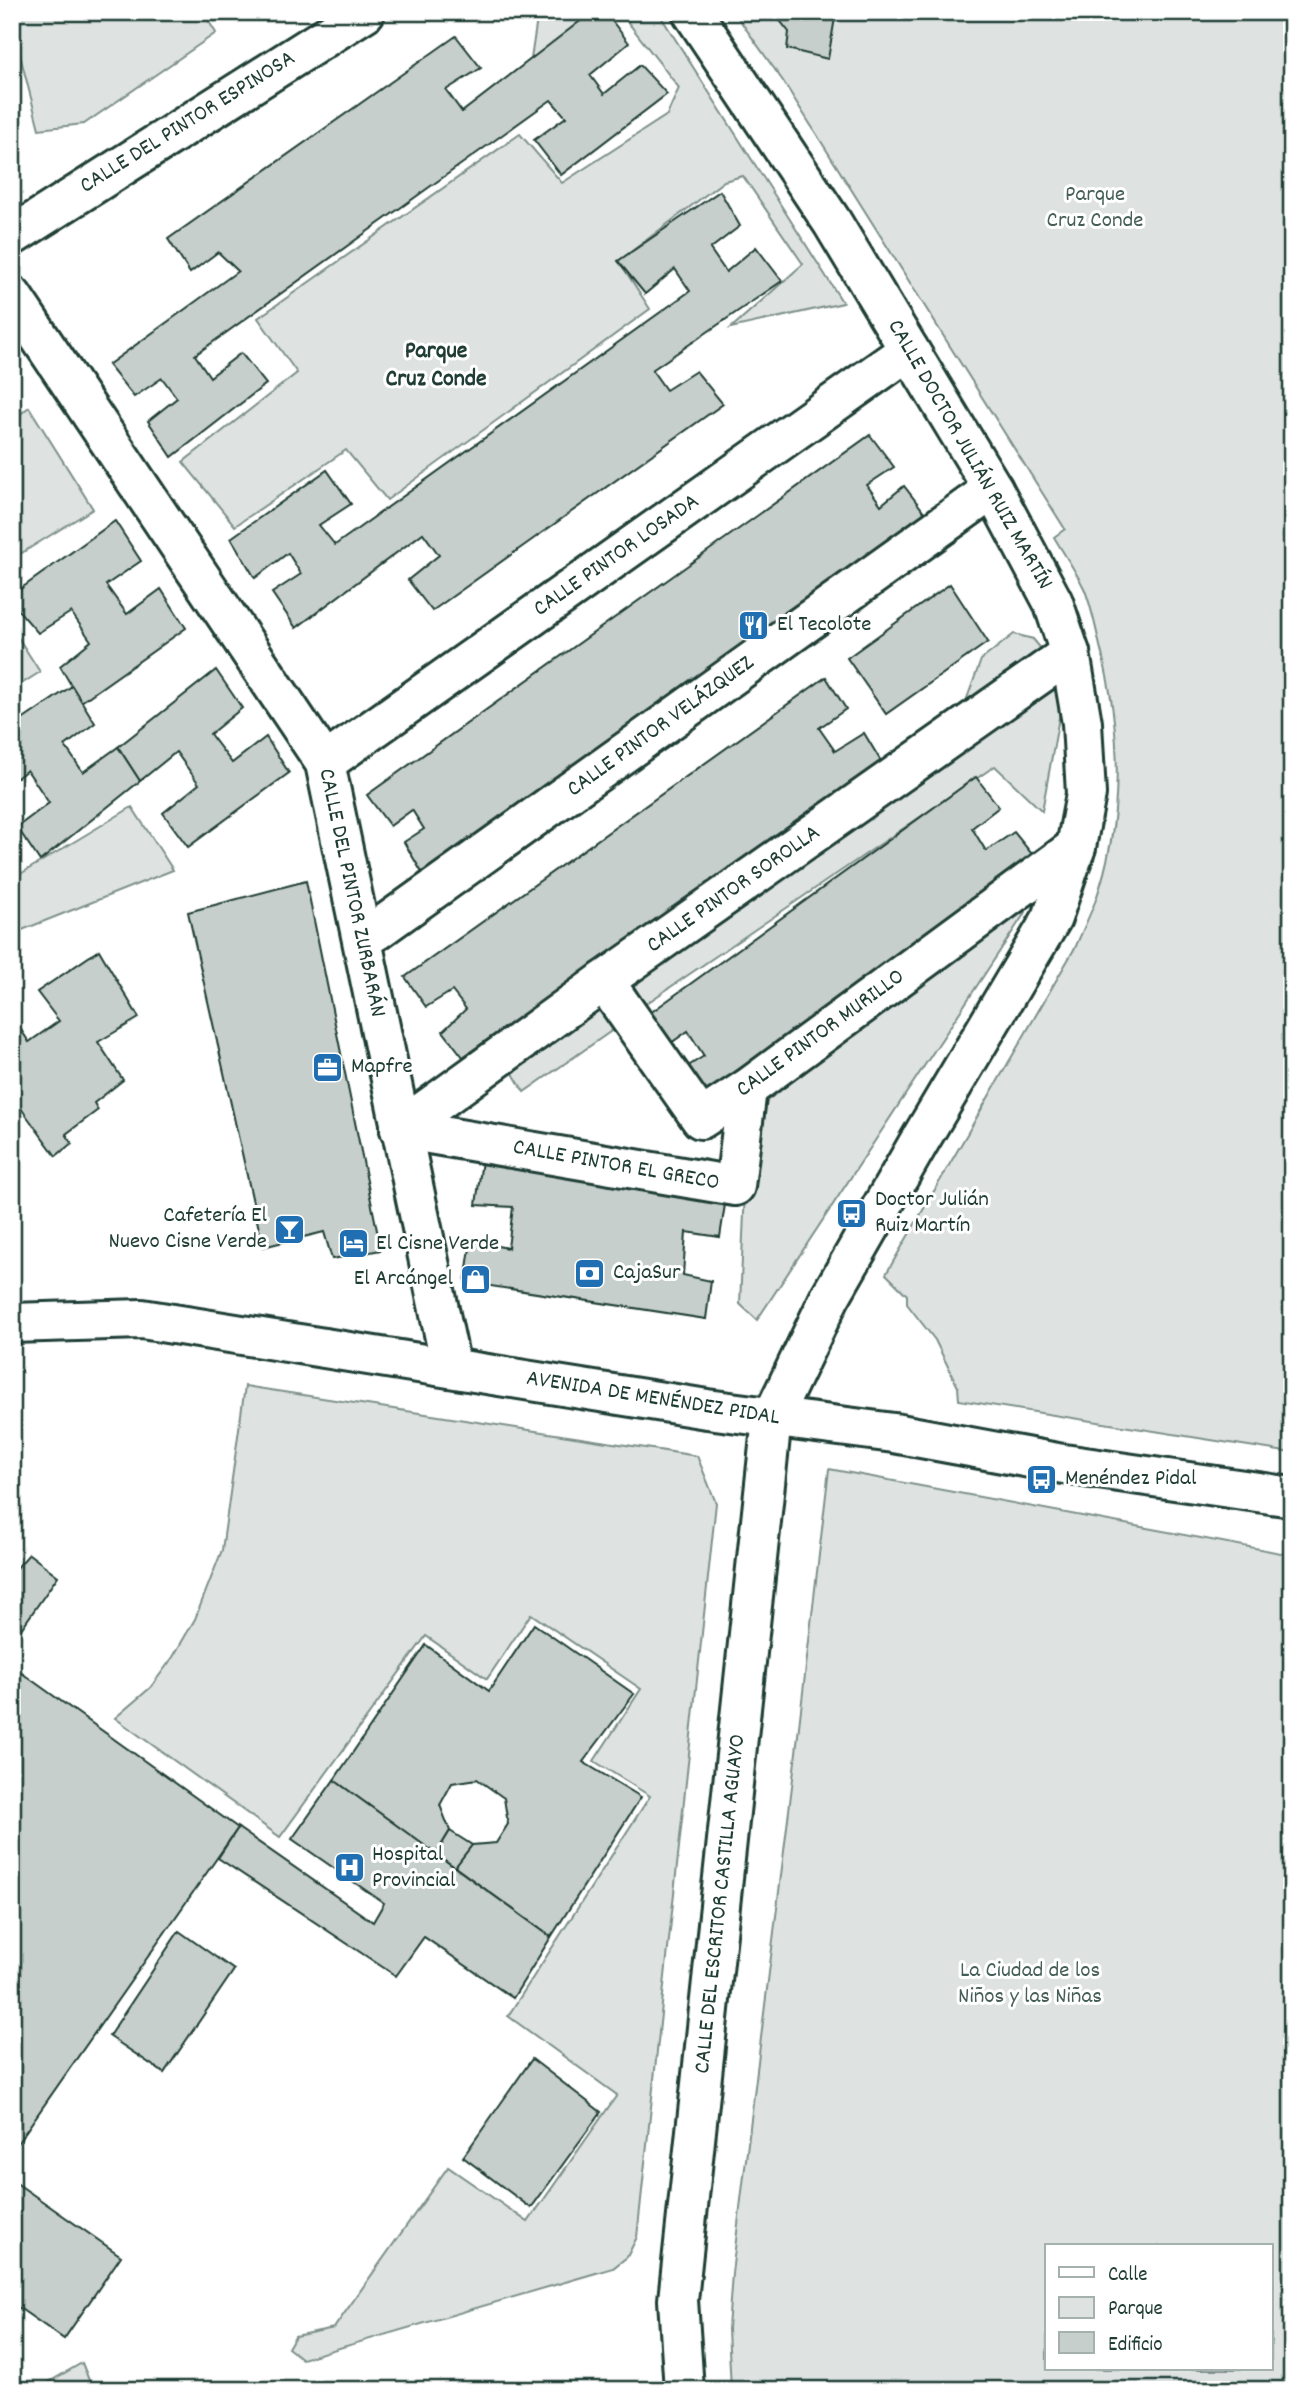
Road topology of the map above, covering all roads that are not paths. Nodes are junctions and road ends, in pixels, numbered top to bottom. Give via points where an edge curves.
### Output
1 (365, 12) edge
2 (692, 12) edge
3 (12, 236) edge
4 (12, 296) edge
5 (909, 350) junction
6 (993, 489) junction
7 (1070, 653) junction
8 (325, 763) junction
9 (1076, 847) junction
10 (363, 940) junction
11 (604, 981) junction
12 (747, 1088) junction
13 (400, 1129) junction
14 (12, 1323) edge
15 (451, 1367) junction
16 (772, 1418) junction
17 (1292, 1497) edge
18 (684, 2390) edge

1 - 3 street, CALLE DEL PINTOR ESPINOSA
2 - 5 street, CALLE DOCTOR JULIÁN RUIZ MARTÍN via 831,222
4 - 8 street, CALLE DEL PINTOR ZURBARÁN
5 - 6 street, CALLE DOCTOR JULIÁN RUIZ MARTÍN
5 - 8 street, CALLE PINTOR LOSADA
6 - 7 street, CALLE DOCTOR JULIÁN RUIZ MARTÍN via 1053,602
6 - 10 street, CALLE PINTOR VELÁZQUEZ
7 - 9 street, CALLE DOCTOR JULIÁN RUIZ MARTÍN via 1082,723 1086,794
7 - 11 street, CALLE PINTOR SOROLLA
8 - 10 street, CALLE DEL PINTOR ZURBARÁN
9 - 12 street, CALLE PINTOR MURILLO
9 - 16 street, CALLE DOCTOR JULIÁN RUIZ MARTÍN via 1052,918 830,1297
10 - 13 street, CALLE DEL PINTOR ZURBARÁN
11 - 12 street, CALLE PINTOR MURILLO via 701,1119
11 - 13 street, CALLE PINTOR SOROLLA
12 - 13 street, CALLE PINTOR EL GRECO via 736,1186
13 - 15 street, CALLE DEL PINTOR ZURBARÁN
14 - 15 street, AVENIDA DE MENÉNDEZ PIDAL via 142,1319
15 - 16 street, AVENIDA DE MENÉNDEZ PIDAL
16 - 17 street, AVENIDA DE MENÉNDEZ PIDAL
16 - 18 street, CALLE DEL ESCRITOR CASTILLA AGUAYO via 678,2300

